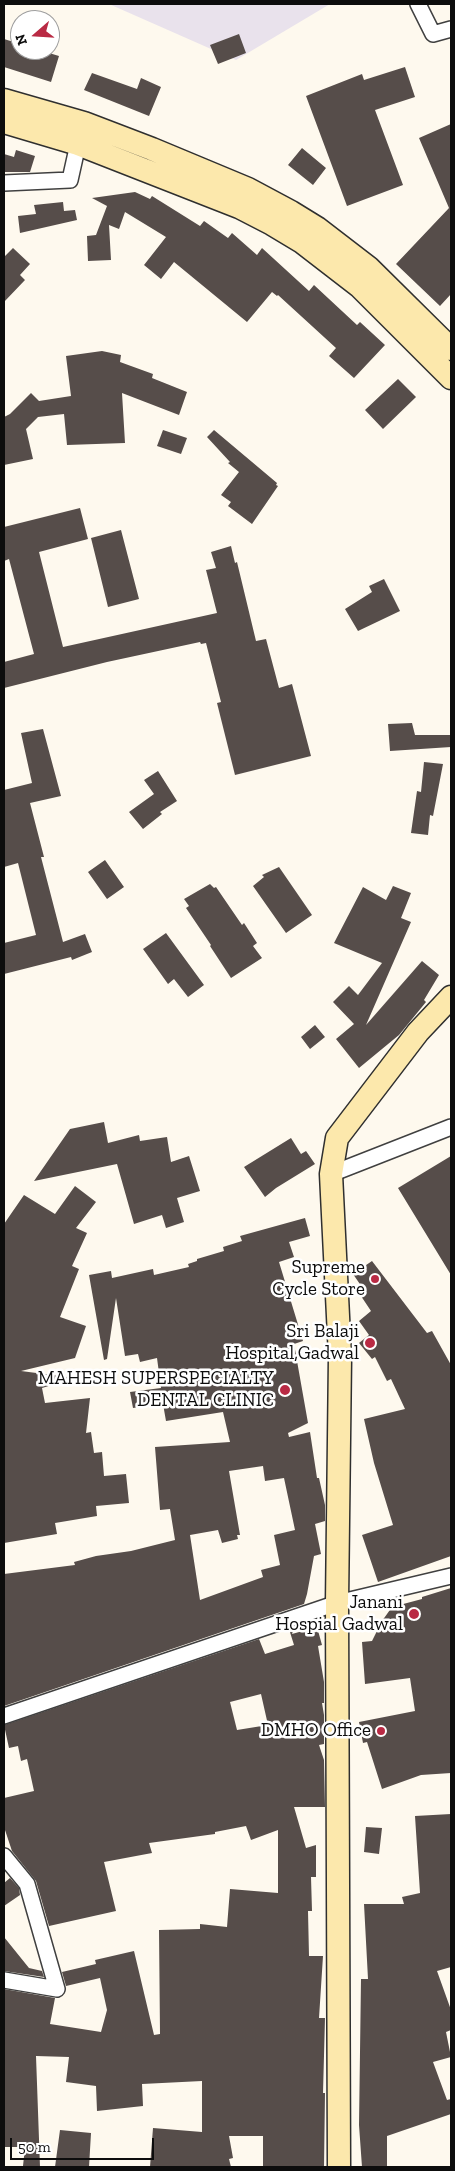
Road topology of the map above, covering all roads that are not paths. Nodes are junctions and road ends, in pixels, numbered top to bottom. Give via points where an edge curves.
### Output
1 (418, 4) edge
2 (451, 29) edge
3 (4, 100) edge
4 (4, 122) edge
5 (78, 144) junction
6 (4, 183) edge
7 (451, 349) edge
8 (451, 378) edge
9 (451, 997) edge
10 (451, 1128) edge
11 (331, 1174) junction
12 (451, 1576) edge
13 (337, 1602) junction
14 (4, 1716) edge
15 (4, 1856) edge
16 (4, 1980) edge
17 (339, 2167) edge

1 - 2 street via 433,34
3 - 7 main road via 152,148 248,189 344,247 370,268
4 - 5 main road
5 - 6 street via 70,180
5 - 8 main road via 240,207 302,242 359,286
9 - 11 main road via 418,1032 337,1138
10 - 11 street
11 - 13 main road via 340,1357
12 - 13 street
13 - 14 street
13 - 17 main road
15 - 16 street via 26,1884 57,1988

